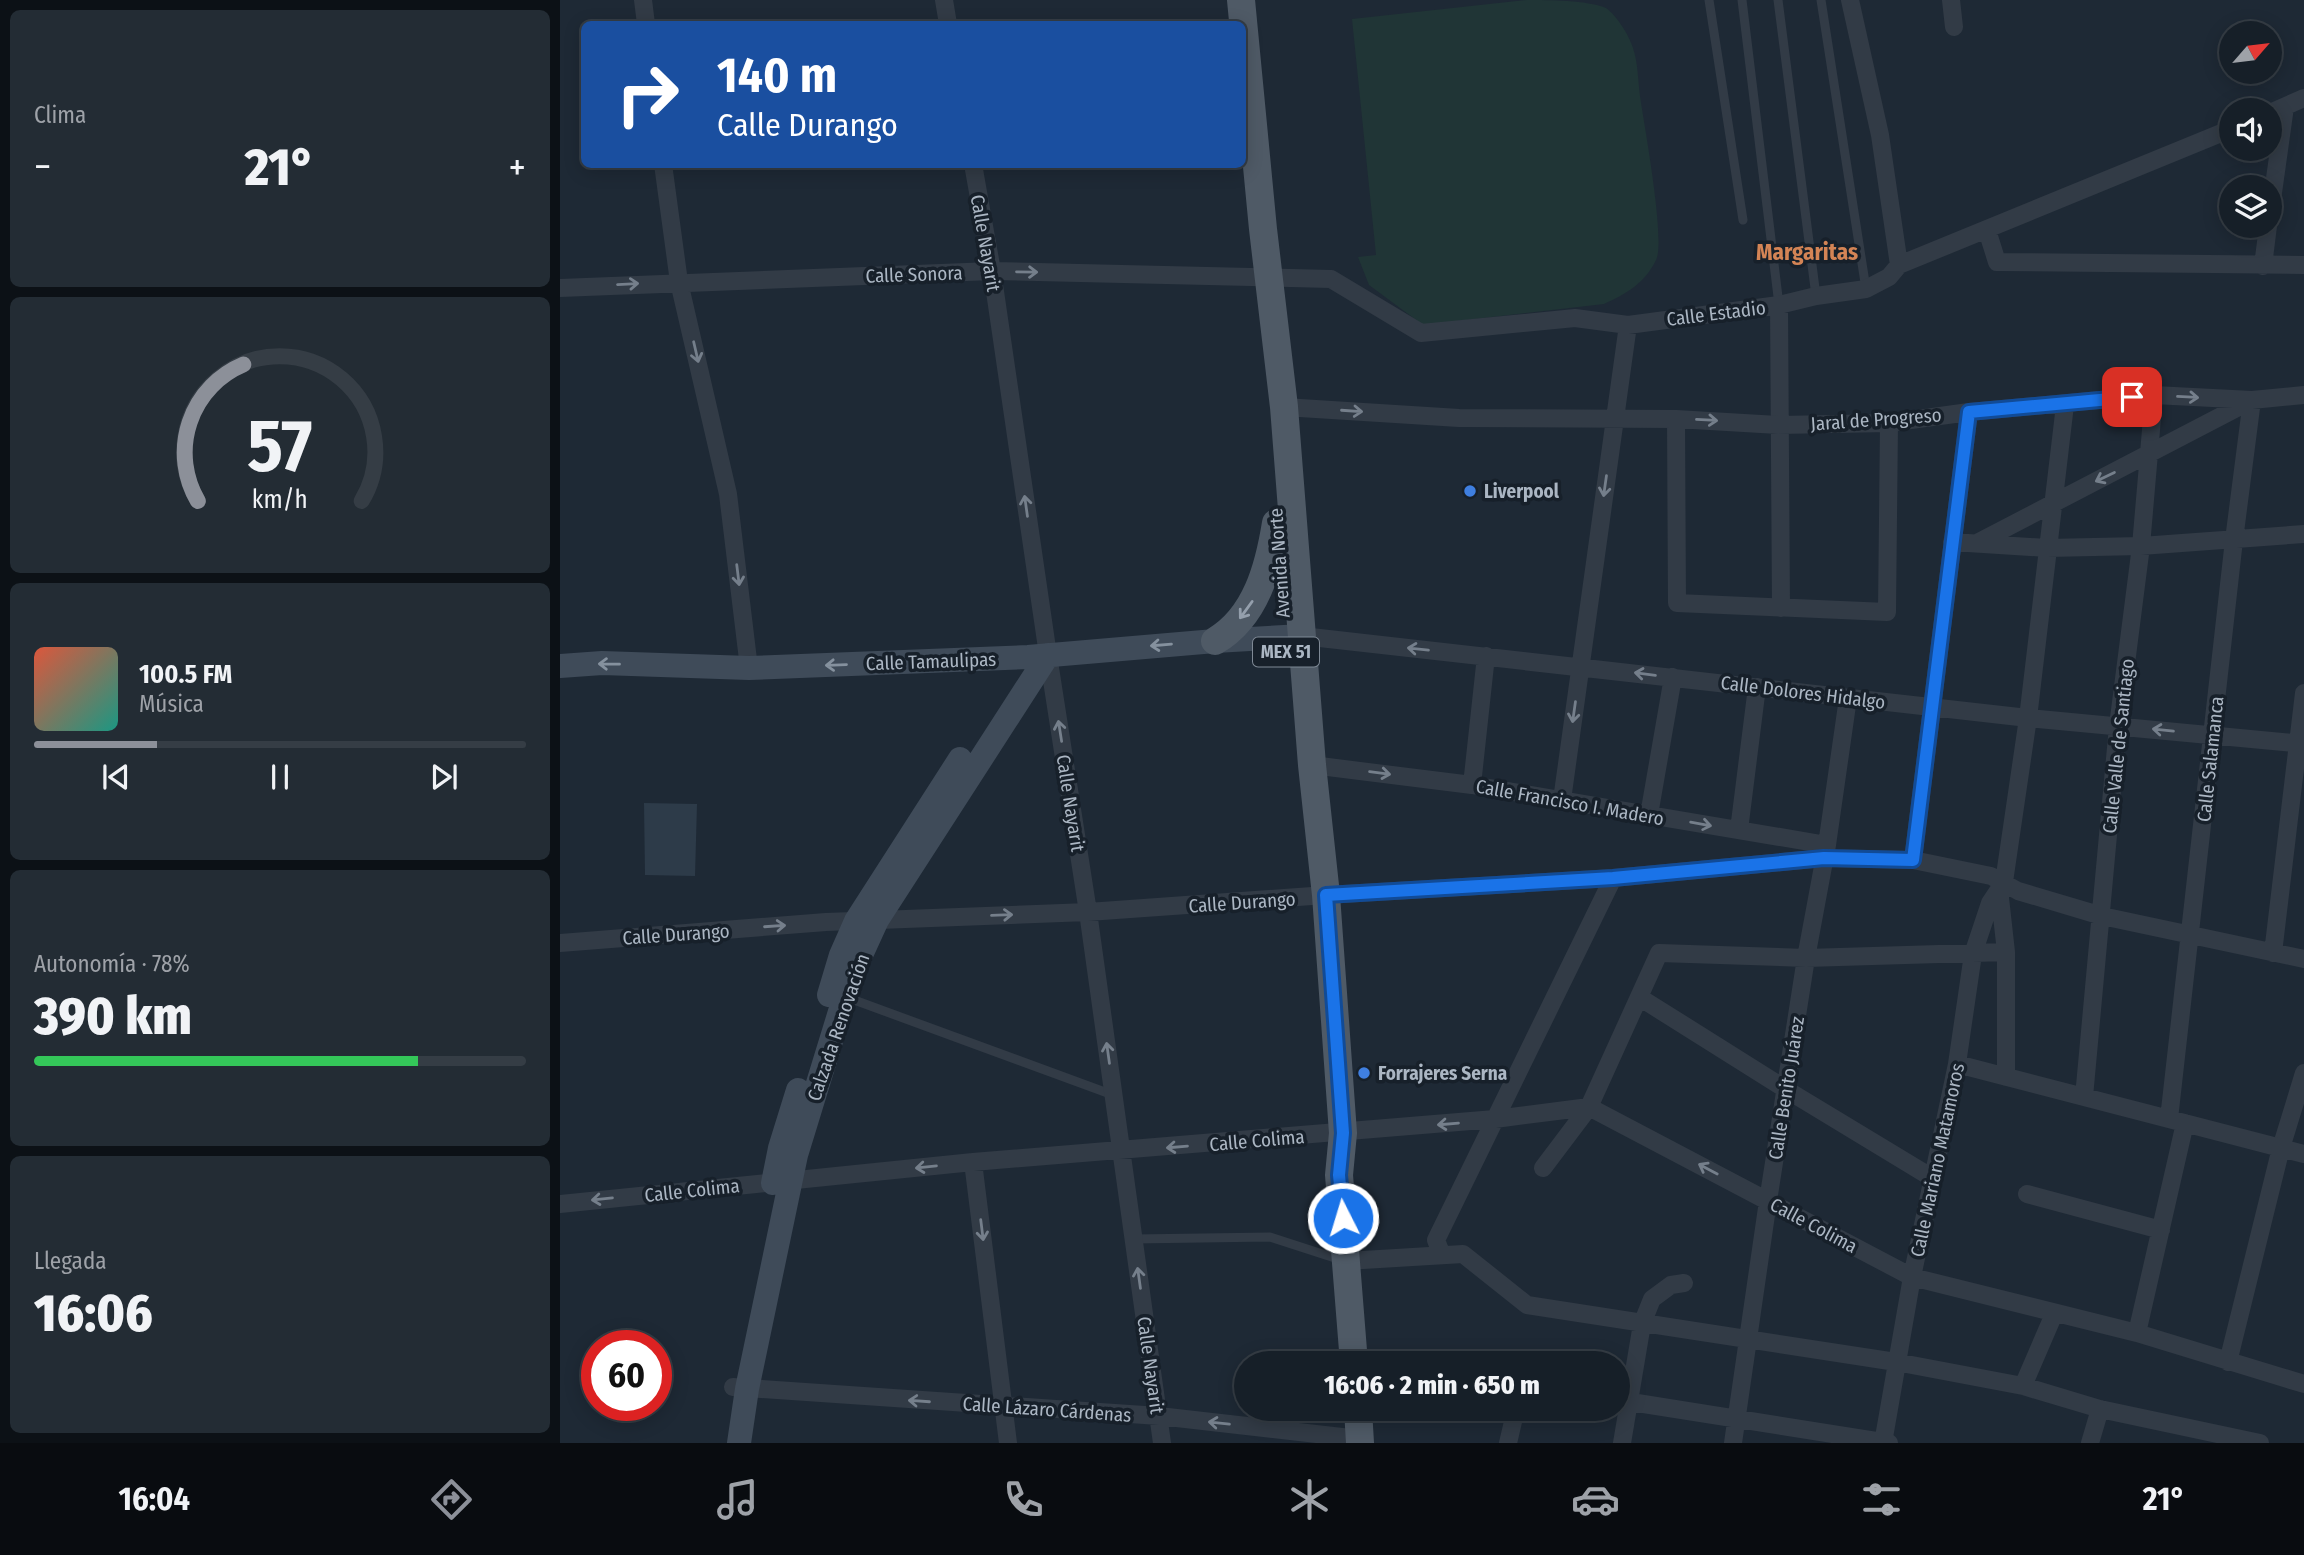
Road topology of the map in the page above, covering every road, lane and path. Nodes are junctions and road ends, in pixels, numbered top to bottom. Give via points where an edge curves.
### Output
1 (643, 0) edge
2 (944, 0) edge
3 (1241, 0) edge
4 (1709, 0) edge
5 (1742, 0) edge
6 (1778, 0) edge
7 (1821, 0) edge
8 (1850, 0) edge
9 (1951, 0) edge
10 (646, 21) edge
11 (948, 21) edge
12 (1243, 21) edge
13 (1954, 27) dead end
14 (1246, 52) edge
15 (2304, 98) edge
16 (2282, 108) edge
17 (2219, 134) edge
18 (664, 168) edge
19 (974, 168) edge
20 (1743, 220) dead end
21 (1987, 230) junction
22 (2266, 238) edge
23 (1899, 265) junction
24 (2304, 265) edge
25 (2263, 266) junction
26 (992, 271) junction
27 (1264, 277) junction
28 (679, 282) junction
29 (560, 288) edge
30 (1866, 289) junction
31 (1816, 296) junction
32 (1779, 306) junction
33 (1261, 317) junction
34 (1628, 325) junction
35 (2154, 395) junction
36 (2304, 395) edge
37 (2252, 400) junction
38 (2065, 405) junction
39 (1284, 407) junction
40 (1969, 412) junction
41 (1614, 419) junction
42 (1676, 419) junction
43 (1889, 423) junction
44 (1778, 425) junction
45 (2150, 455) junction
46 (2053, 502) junction
47 (1276, 523) junction
48 (2304, 534) edge
49 (2234, 540) junction
50 (1952, 542) junction
51 (1978, 543) junction
52 (2141, 546) junction
53 (2047, 548) junction
54 (1781, 608) junction
55 (1293, 637) junction
56 (1215, 641) junction
57 (1038, 656) junction
58 (1486, 656) junction
59 (560, 666) edge
60 (1580, 667) junction
61 (748, 668) junction
62 (1673, 677) junction
63 (1756, 687) junction
64 (2304, 693) edge
65 (1848, 698) junction
66 (1932, 707) junction
67 (2028, 718) junction
68 (2118, 726) junction
69 (2212, 735) junction
70 (2301, 744) edge
71 (1312, 765) junction
72 (1472, 785) junction
73 (1562, 800) junction
74 (1649, 815) junction
75 (1739, 830) junction
76 (1826, 851) junction
77 (1913, 860) junction
78 (1613, 878) junction
79 (2001, 886) junction
80 (1318, 896) junction
81 (1088, 912) junction
82 (2102, 916) junction
83 (867, 920) junction
84 (2190, 933) junction
85 (560, 943) edge
86 (2006, 952) junction
87 (2273, 953) junction
88 (1973, 954) junction
89 (1806, 958) junction
90 (2304, 959) edge
91 (845, 997) junction
92 (1639, 997) junction
93 (1957, 1064) junction
94 (2006, 1077) junction
95 (2303, 1077) edge
96 (1787, 1090) junction
97 (1114, 1095) junction
98 (2084, 1097) junction
99 (1589, 1107) junction
100 (1495, 1119) junction
101 (2177, 1121) junction
102 (1335, 1134) junction
103 (2281, 1148) junction
104 (1121, 1151) junction
105 (2304, 1154) edge
106 (973, 1162) junction
107 (1543, 1168) dead end
108 (1934, 1179) junction
109 (782, 1181) junction
110 (2027, 1194) dead end
111 (1768, 1201) junction
112 (560, 1204) edge
113 (2161, 1230) junction
114 (1134, 1239) junction
115 (1441, 1253) junction
116 (1346, 1261) junction
117 (1912, 1277) junction
118 (1684, 1283) dead end
119 (2054, 1314) junction
120 (1642, 1324) junction
121 (2137, 1333) junction
122 (1749, 1339) junction
123 (1353, 1351) edge
124 (1896, 1362) junction
125 (2228, 1362) junction
126 (2304, 1384) edge
127 (2023, 1386) junction
128 (740, 1388) junction
129 (1631, 1402) junction
130 (1004, 1406) junction
131 (2100, 1409) junction
132 (1159, 1416) junction
133 (1737, 1418) junction
134 (1359, 1421) edge
135 (1513, 1421) edge
136 (1360, 1441) edge
137 (725, 1443) edge
138 (739, 1443) edge
139 (1008, 1443) edge
140 (1162, 1443) edge
141 (1508, 1443) edge
142 (1622, 1443) edge
143 (1733, 1443) edge
144 (1885, 1443) edge
145 (2090, 1443) edge
146 (2260, 1443) edge

1 - 10 street
2 - 11 street
3 - 12 main road, Avenida Norte / MEX 51
4 - 20 lane
5 - 32 lane
6 - 31 lane
7 - 30 lane
8 - 23 street via 1880,135
9 - 13 street
14 - 27 main road, Avenida Norte / MEX 51
15 - 16 street
17 - 21 street, Calle Estadio
18 - 28 street
19 - 26 street, Calle Nayarit
21 - 23 street, Calle Estadio
21 - 25 street via 1997,262
22 - 25 street
23 - 30 street, Calle Estadio via 1889,277
24 - 25 street
26 -> 27 street, Calle Sonora
26 - 28 street, Calle Sonora
57 -> 26 street, Calle Nayarit
27 - 33 main road, Avenida Norte / MEX 51
27 - 34 street, Calle Estadio via 1331,279 1421,333 1574,318
27 - 39 main road, Avenida Norte / MEX 51
29 -> 28 street, Calle Sonora
28 -> 61 street via 729,494
30 - 31 street, Calle Estadio
31 - 32 street, Calle Estadio
32 - 34 street, Calle Estadio
32 - 44 street
33 - 39 main road via 1276,395
33 - 47 main road, Avenida Norte / MEX 51
34 - 41 street
35 -> 37 street, Jaral de Progreso
35 - 38 street, Jaral de Progreso
35 - 45 street, Calle Valle de Santiago
36 - 37 street, Jaral de Progreso
37 - 45 street
37 - 49 street, Calle Salamanca
38 - 40 street, Jaral de Progreso
38 - 46 street
39 -> 41 street, Jaral de Progreso via 1459,418
39 - 55 main road, Avenida Norte / MEX 51
40 - 43 street, Jaral de Progreso
40 - 50 street
41 - 42 street, Jaral de Progreso
41 -> 60 street
42 -> 44 street, Jaral de Progreso
42 - 54 street via 1676,603
43 - 44 street, Jaral de Progreso
43 - 54 street via 1887,612
44 - 54 street
45 -> 46 street
45 - 52 street, Calle Valle de Santiago
46 - 51 street
46 - 53 street
47 - 55 main road, Avenida Norte / MEX 51
47 -> 56 main road via 1269,565 1253,600 1230,632
48 - 49 street
49 - 52 street
49 - 69 street, Calle Salamanca
50 - 51 street
50 - 66 street
51 - 53 street
52 - 53 street
52 - 68 street, Calle Valle de Santiago
53 - 67 street
55 - 56 street, Calle Tamaulipas
58 -> 55 street, Calle Dolores Hidalgo
55 - 71 main road, Avenida Norte / MEX 51
55 - 80 main road, Avenida Norte / MEX 51
56 -> 57 street, Calle Tamaulipas
57 -> 61 street, Calle Tamaulipas
81 -> 57 street, Calle Nayarit
57 - 83 street, Calzada Renovación
58 - 60 street, Calle Dolores Hidalgo
58 - 72 street
61 -> 59 street, Calle Tamaulipas
62 -> 60 street, Calle Dolores Hidalgo
60 -> 73 street
62 - 63 street, Calle Dolores Hidalgo
62 - 74 street
63 - 65 street, Calle Dolores Hidalgo
63 - 75 street
64 - 70 street
65 - 66 street, Calle Dolores Hidalgo
65 - 76 street, Calle Benito Juárez
66 - 67 street, Calle Dolores Hidalgo
66 - 77 street
67 - 68 street, Calle Dolores Hidalgo
67 - 79 street
69 -> 68 street, Calle Dolores Hidalgo
68 - 82 street, Calle Valle de Santiago
69 - 70 street, Calle Dolores Hidalgo
69 - 84 street, Calle Salamanca
70 - 87 street
71 -> 72 street, Calle Francisco I. Madero
71 - 80 main road, Avenida Norte / MEX 51
72 - 73 street, Calle Francisco I. Madero
73 - 74 street, Calle Francisco I. Madero
74 -> 75 street, Calle Francisco I. Madero
75 - 76 street, Calle Francisco I. Madero
76 - 77 street, Calle Durango
76 - 78 street, Calle Durango
76 - 89 street, Calle Benito Juárez
77 - 79 street, Calle Durango via 1991,876
78 - 80 street, Calle Durango
78 - 100 street
79 - 82 street, Calle Durango
79 - 86 street
79 - 88 street, Calle Mariano Matamoros via 1990,903
80 - 81 street, Calle Durango
80 - 102 main road, MEX 51
83 -> 81 street, Calle Durango
97 -> 81 street, Calle Nayarit
82 - 84 street, Calle Durango
82 - 98 street, Calle Valle de Santiago
85 -> 83 street, Calle Durango
83 - 91 street, Calzada Renovación
83 - 109 street, Calzada Renovación via 833,981 780,1148
84 - 87 street, Calle Durango
84 - 101 street, Calle Salamanca
86 - 88 street
86 - 94 street
87 - 90 street, Calle Durango
88 - 89 street
88 - 93 street, Calle Mariano Matamoros
89 - 92 street via 1659,954
89 - 96 street, Calle Benito Juárez
91 - 97 lane
91 - 109 street, Calzada Renovación via 796,1155
92 - 96 street
92 - 99 street
93 - 94 street
93 - 108 street, Calle Mariano Matamoros
94 - 98 street
95 - 103 street
96 - 108 street
96 - 111 street, Calle Benito Juárez
97 - 104 street, Calle Nayarit
98 - 101 street
99 - 100 street, Calle Colima
99 - 107 street
111 -> 99 street, Calle Colima
100 -> 102 street, Calle Colima
100 - 115 street via 1436,1240
101 - 103 street
101 - 113 street, Calle Salamanca
102 -> 104 street, Calle Colima
102 - 116 main road, MEX 51
103 - 105 street
103 - 125 street
104 - 106 street, Calle Colima
104 - 114 street, Calle Nayarit
106 -> 109 street, Calle Colima
106 -> 130 street
108 - 117 street, Calle Mariano Matamoros
109 -> 112 street, Calle Colima
109 - 128 street, Calzada Renovación
110 - 113 street
111 - 117 street, Calle Colima
111 - 122 street, Calle Benito Juárez
113 - 121 street, Calle Salamanca
114 - 116 lane via 1270,1237
132 -> 114 street, Calle Nayarit
115 - 116 street
115 - 120 street via 1462,1254 1527,1305
116 - 123 main road, MEX 51
117 - 119 street, Calle Colima
117 - 124 street, Calle Mariano Matamoros
118 - 120 street via 1671,1285 1652,1299
119 - 121 street, Calle Colima
119 - 127 street
120 - 122 street
120 - 129 street
121 - 125 street, Calle Colima
122 - 124 street
122 - 133 street, Calle Benito Juárez
124 - 127 street
124 - 144 street, Calle Mariano Matamoros
125 - 126 street, Calle Colima
127 - 131 street
130 -> 128 street, Calle Lázaro Cárdenas
128 - 137 street, Calzada Renovación
128 - 138 street, Calzada Renovación
129 - 133 street
129 - 142 street
130 - 132 street, Calle Lázaro Cárdenas
130 - 139 street
131 - 145 street
131 - 146 street
136 -> 132 street, Calle Lázaro Cárdenas
132 - 140 street, Calle Nayarit
133 - 143 street, Calle Benito Juárez
133 - 144 street
134 - 136 main road
135 - 141 street

